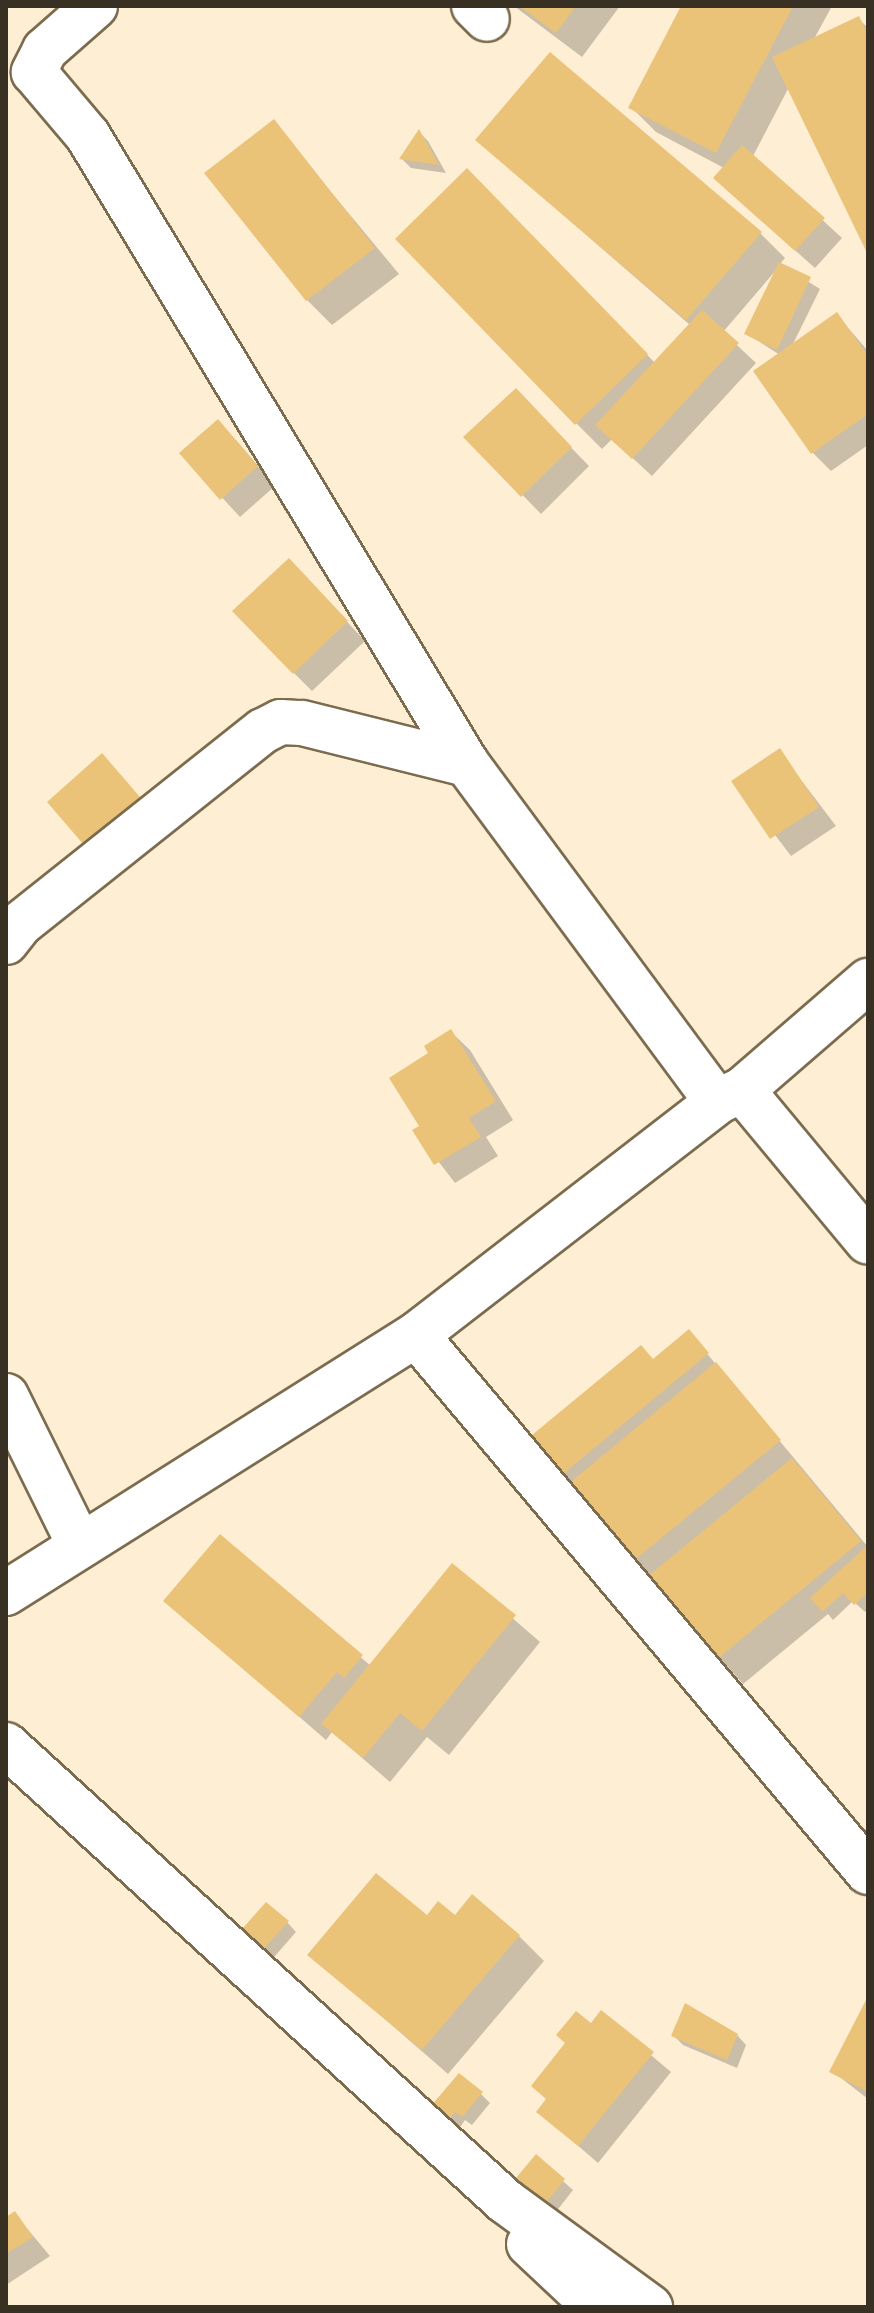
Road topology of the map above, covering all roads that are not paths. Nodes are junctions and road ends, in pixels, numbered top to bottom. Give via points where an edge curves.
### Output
1 (95, 6) edge
2 (467, 764) junction
3 (6, 942) edge
4 (868, 981) edge
5 (729, 1096) junction
6 (868, 1242) edge
7 (416, 1335) junction
8 (6, 1396) edge
9 (80, 1546) junction
10 (6, 1593) edge
11 (6, 1748) edge
12 (868, 1872) edge
13 (596, 2307) edge
14 (650, 2307) edge

1 - 2 street via 45,50 34,72 88,136
2 - 3 street via 281,722 32,914
2 - 5 street
4 - 5 street
5 - 6 street
5 - 7 street
7 - 9 street
7 - 12 street
8 - 9 street
9 - 10 street
11 - 13 street
11 - 14 street via 505,2201

